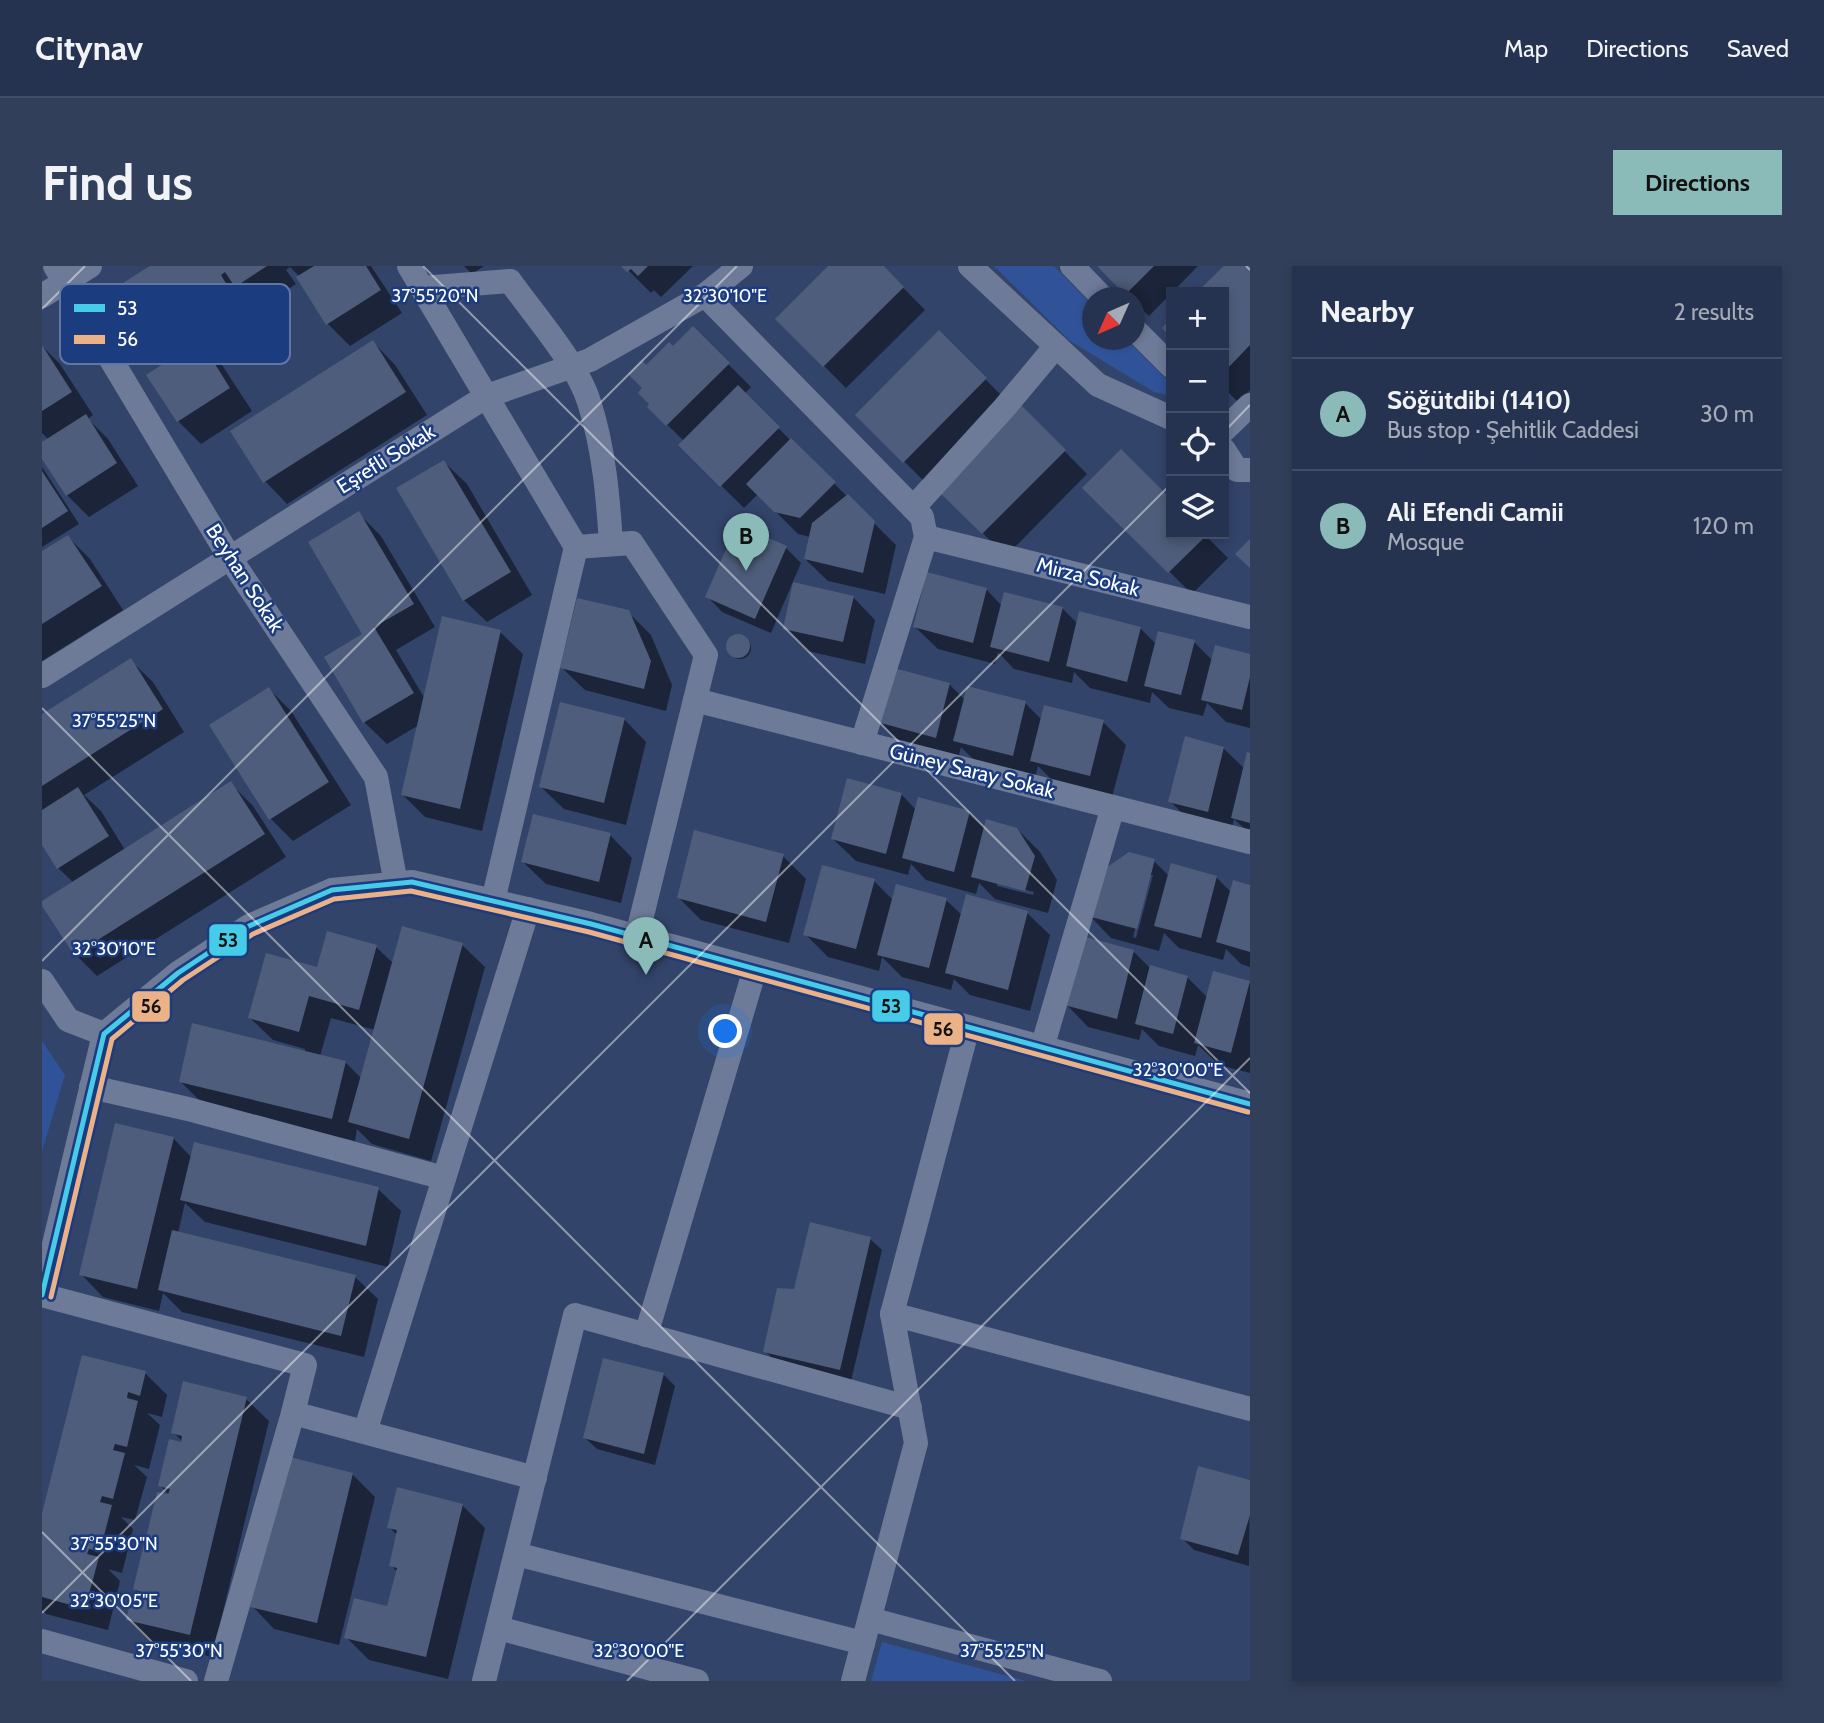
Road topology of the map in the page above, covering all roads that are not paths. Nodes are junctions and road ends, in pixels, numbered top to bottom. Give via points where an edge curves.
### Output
1 (90, 266) edge
2 (409, 266) edge
3 (741, 266) edge
4 (970, 266) edge
5 (1072, 266) edge
6 (60, 274) edge
7 (1092, 287) edge
8 (422, 288) junction
9 (705, 295) junction
10 (42, 296) edge
11 (1145, 339) edge
12 (1056, 346) junction
13 (1166, 361) edge
14 (114, 364) edge
15 (571, 366) junction
16 (486, 396) junction
17 (1250, 405) edge
18 (1166, 416) edge
19 (1229, 422) edge
20 (1229, 458) edge
21 (1250, 470) edge
22 (913, 508) junction
23 (926, 537) junction
24 (611, 544) junction
25 (576, 547) junction
26 (230, 558) junction
27 (1250, 617) edge
28 (42, 676) edge
29 (695, 699) junction
30 (862, 743) junction
31 (1113, 807) junction
32 (1250, 842) edge
33 (396, 884) junction
34 (493, 901) junction
35 (528, 909) junction
36 (637, 936) junction
37 (755, 969) junction
38 (42, 981) edge
39 (968, 1027) junction
40 (104, 1034) junction
41 (1042, 1048) junction
42 (91, 1087) junction
43 (1250, 1104) edge
44 (444, 1178) junction
45 (42, 1295) edge
46 (892, 1314) junction
47 (646, 1335) junction
48 (910, 1408) junction
49 (1250, 1409) edge
50 (293, 1413) junction
51 (365, 1432) junction
52 (535, 1478) junction
53 (516, 1554) junction
54 (870, 1619) junction
55 (498, 1628) junction
56 (42, 1641) edge
57 (863, 1643) junction
58 (186, 1681) edge
59 (216, 1681) edge
60 (484, 1681) edge
61 (697, 1681) edge
62 (853, 1681) edge
63 (1100, 1681) edge

1 - 6 street
2 - 8 street
3 - 9 street, Eşrefli Sokak
4 - 12 street
5 - 7 street
6 - 10 street
8 - 15 street via 510,281
8 - 16 street
9 - 15 street, Eşrefli Sokak
9 - 22 street
11 - 13 street
12 - 18 street via 1098,385
12 - 22 street
14 - 26 street, Beyhan Sokak
15 - 16 street, Eşrefli Sokak
15 - 24 street via 589,400 608,488
16 - 25 street
16 - 26 street, Eşrefli Sokak
17 - 19 street
20 - 21 street via 1237,470
22 - 23 street via 922,517
23 - 27 street, Mirza Sokak
23 - 30 street
24 - 25 street
24 - 29 street via 632,543 706,655
25 - 34 street
26 - 28 street, Eşrefli Sokak
26 - 33 street, Beyhan Sokak via 376,777
29 - 30 street, Güney Saray Sokak
29 - 36 street
30 - 31 street, Güney Saray Sokak
31 - 32 street, Güney Saray Sokak
31 - 41 street
33 - 34 street via 412,882
33 - 40 street via 332,890 249,926 178,972
34 - 35 street
35 - 36 street
35 - 44 street
36 - 37 street
37 - 39 street
37 - 47 street
38 - 40 street via 68,1020
39 - 41 street
39 - 46 street
40 - 42 street
41 - 43 street
42 - 44 street
42 - 45 street
44 - 51 street
45 - 50 street via 305,1365
46 - 48 street
46 - 49 street
47 - 48 street
47 - 52 street via 575,1315
48 - 54 street via 916,1443
50 - 51 street
50 - 59 street
51 - 52 street
52 - 53 street
53 - 55 street
53 - 57 street
54 - 57 street
54 - 63 street
55 - 60 street
55 - 61 street
56 - 58 street
57 - 62 street

